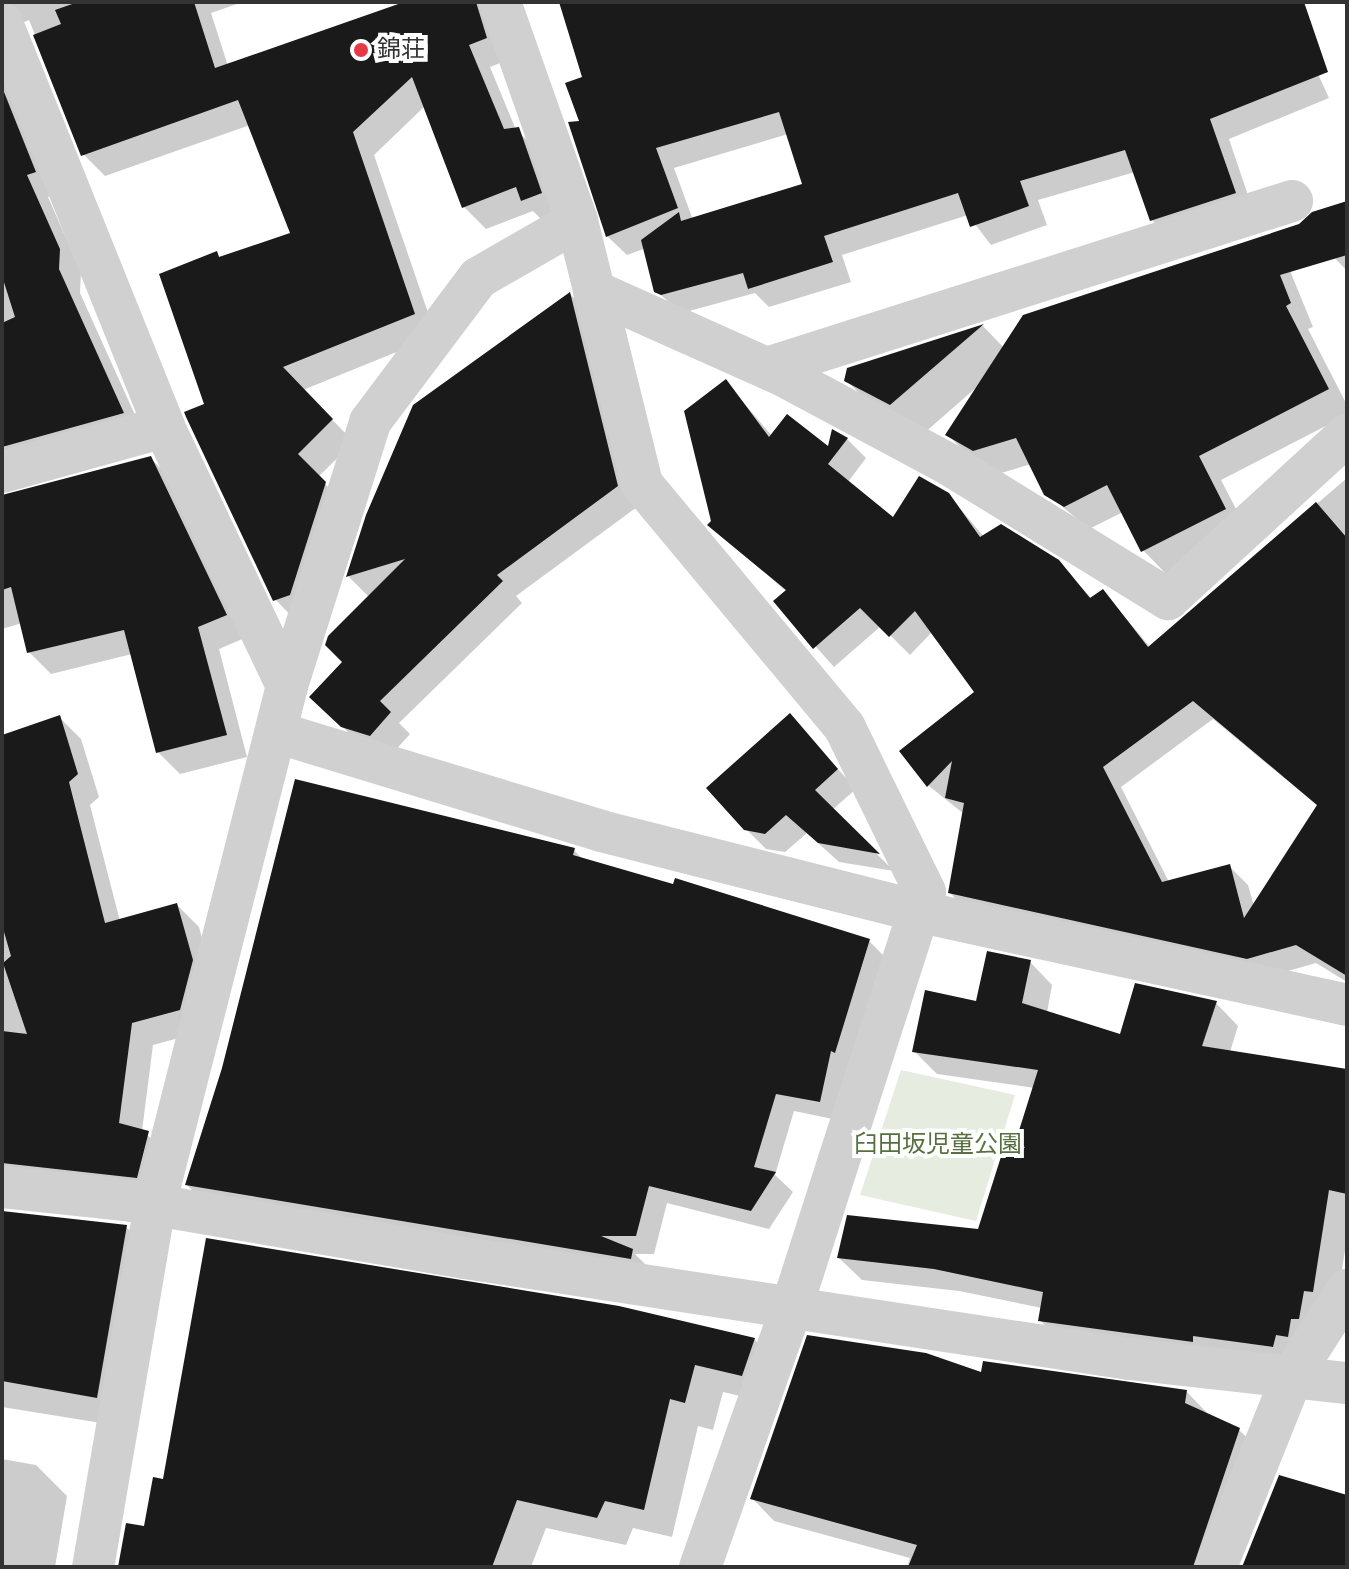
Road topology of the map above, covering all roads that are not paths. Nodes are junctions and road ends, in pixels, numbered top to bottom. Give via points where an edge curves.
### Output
1 (500, 2) edge
2 (2, 23) edge
3 (1292, 201) dead end
4 (577, 221) junction
5 (594, 291) junction
6 (767, 368) junction
7 (164, 427) junction
8 (1347, 435) edge
9 (2, 472) edge
10 (287, 686) junction
11 (279, 733) junction
12 (921, 912) junction
13 (1347, 1005) edge
14 (2, 1187) edge
15 (155, 1205) junction
16 (1347, 1290) edge
17 (791, 1309) junction
18 (1293, 1374) junction
19 (1347, 1383) edge
20 (93, 1567) edge
21 (700, 1567) edge
22 (1216, 1567) edge

1 - 4 street
2 - 7 street
3 - 6 street
4 - 5 street
4 - 10 street via 478,278 370,422
5 - 6 street
5 - 12 street via 642,484 845,728 925,892
6 - 8 street via 950,465 1168,599
7 - 9 street
7 - 10 street
10 - 11 street
11 - 12 street via 601,831
11 - 15 street
12 - 13 street
12 - 17 street
14 - 15 street
15 - 17 street
15 - 20 street
16 - 18 street
17 - 18 street via 1129,1359
17 - 21 street
18 - 19 street
18 - 22 street

